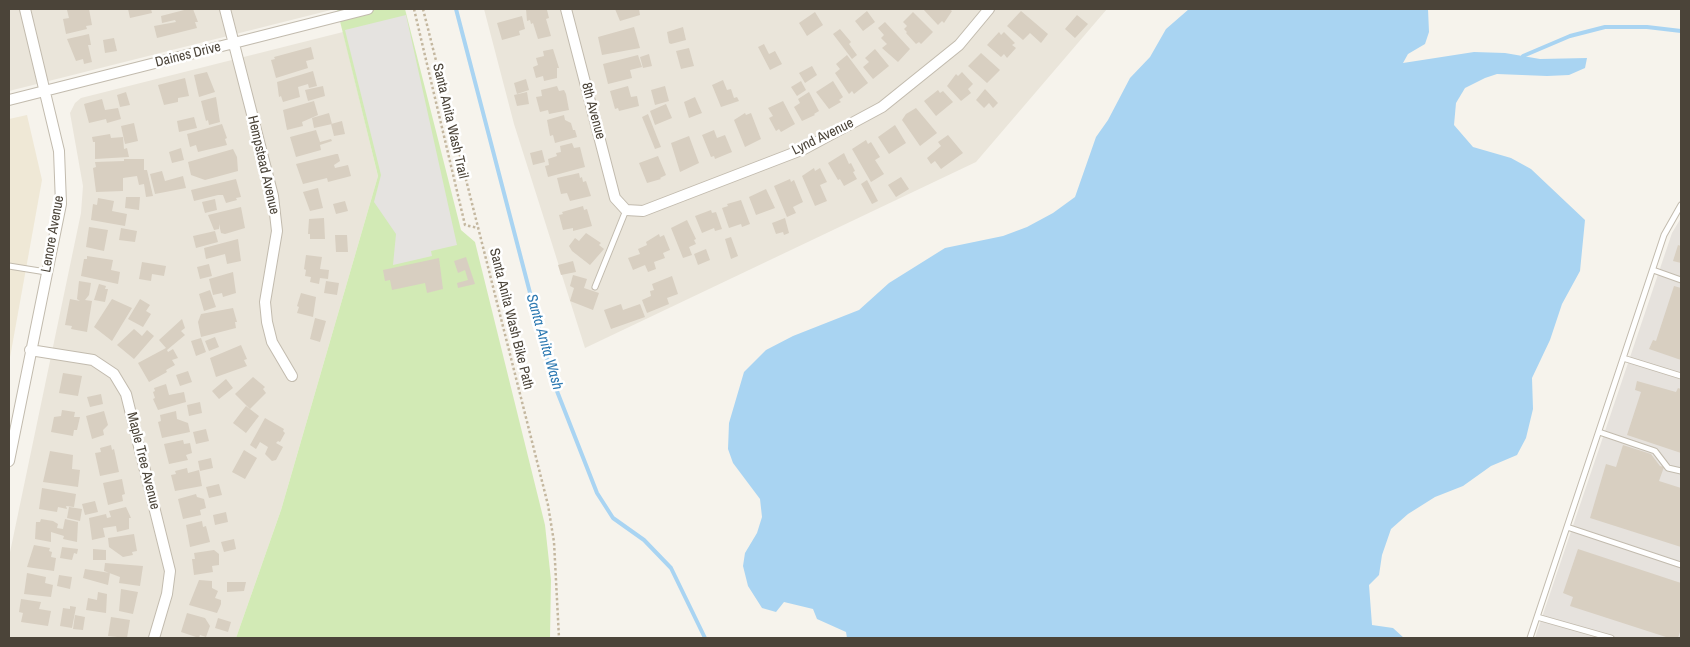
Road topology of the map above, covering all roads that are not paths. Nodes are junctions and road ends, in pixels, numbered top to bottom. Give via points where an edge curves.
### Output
1 (25, 9) edge
2 (226, 9) edge
3 (368, 9) edge
4 (566, 9) edge
5 (989, 9) edge
6 (355, 10) edge
7 (234, 43) junction
8 (46, 91) junction
9 (9, 100) edge
10 (1681, 205) edge
11 (626, 210) junction
12 (9, 266) edge
13 (1652, 270) junction
14 (46, 272) junction
15 (1681, 280) edge
16 (595, 287) dead end
17 (30, 350) junction
18 (1624, 358) junction
19 (292, 376) dead end
20 (1681, 376) edge
21 (1599, 432) junction
22 (9, 455) edge
23 (1681, 471) edge
24 (1567, 527) junction
25 (1681, 565) edge
26 (1537, 617) junction
27 (154, 638) edge
28 (1530, 638) edge
29 (1611, 638) edge

1 - 8 street, Lenore Avenue
2 - 7 street, Hempstead Avenue
3 - 6 street, Daines Drive
4 - 11 street, 8th Avenue via 615,198
5 - 11 street, Lynd Avenue via 959,45 882,107 804,149 643,211
6 - 7 street, Daines Drive
7 - 8 street, Daines Drive
7 - 19 street, Hempstead Avenue via 273,196 277,230 265,302 267,322 272,342
8 - 9 street, Daines Drive
8 - 14 street, Lenore Avenue via 59,151 61,204
10 - 13 lane via 1664,235
11 - 16 lane
12 - 14 lane
13 - 15 lane
13 - 18 lane
14 - 17 street, Lenore Avenue
17 - 22 street, Lenore Avenue
17 - 27 street, Maple Tree Avenue via 93,360 114,374 126,394 170,571
18 - 20 lane
18 - 21 lane
21 - 23 lane via 1655,451 1668,468
21 - 24 lane
24 - 25 lane
24 - 26 lane
26 - 28 lane
26 - 29 lane

